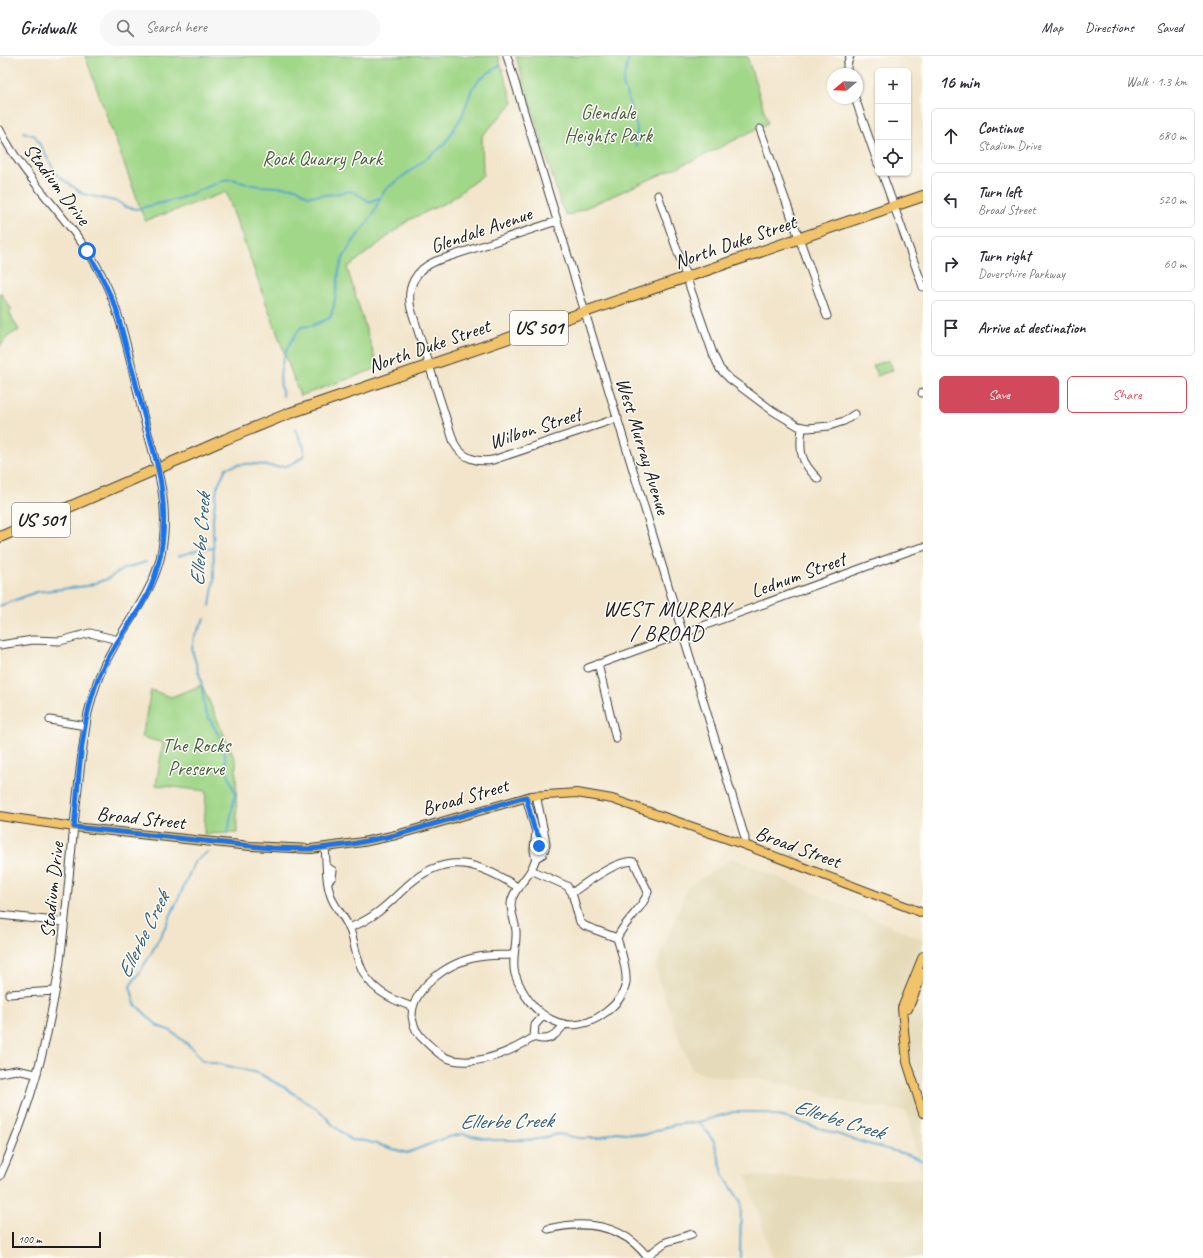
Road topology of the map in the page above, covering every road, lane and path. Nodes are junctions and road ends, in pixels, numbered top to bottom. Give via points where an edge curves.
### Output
1 (507, 56) edge
2 (850, 56) edge
3 (846, 68) edge
4 (857, 104) edge
5 (760, 129) dead end
6 (0, 130) edge
7 (875, 155) edge
8 (883, 176) edge
9 (658, 195) dead end
10 (923, 196) edge
11 (894, 205) junction
12 (557, 221) junction
13 (799, 239) junction
14 (688, 277) junction
15 (923, 288) edge
16 (586, 312) junction
17 (826, 316) dead end
18 (429, 365) junction
19 (855, 414) dead end
20 (618, 418) junction
21 (802, 428) junction
22 (158, 468) junction
23 (818, 479) dead end
24 (0, 537) edge
25 (923, 547) edge
26 (684, 633) junction
27 (118, 640) junction
28 (0, 645) edge
29 (598, 664) junction
30 (588, 668) dead end
31 (50, 720) dead end
32 (86, 726) junction
33 (616, 739) dead end
34 (536, 795) junction
35 (526, 797) junction
36 (0, 816) edge
37 (74, 827) junction
38 (540, 831) junction
39 (745, 845) junction
40 (325, 848) junction
41 (536, 858) junction
42 (531, 870) junction
43 (518, 888) junction
44 (572, 892) junction
45 (923, 913) edge
46 (0, 915) edge
47 (64, 922) junction
48 (350, 928) junction
49 (617, 938) junction
50 (514, 955) junction
51 (923, 956) edge
52 (923, 973) edge
53 (55, 992) junction
54 (9, 994) dead end
55 (413, 1007) junction
56 (544, 1015) junction
57 (904, 1021) junction
58 (564, 1025) junction
59 (534, 1037) junction
60 (0, 1073) edge
61 (36, 1074) junction
62 (923, 1113) edge
63 (0, 1176) edge
64 (548, 1230) dead end
65 (692, 1234) dead end
66 (647, 1257) edge

1 - 12 street, West Murray Avenue
2 - 3 street
4 - 7 street
5 - 13 street
6 - 22 street, Stadium Drive via 20,163 84,246 106,286 123,330
8 - 11 street
9 - 14 street
10 - 11 highway, North Duke Street / US 501
11 - 13 highway, North Duke Street / US 501
11 - 15 street
12 - 16 street, West Murray Avenue
12 - 18 street, Glendale Avenue via 436,261 416,275 410,288 409,300
13 - 14 highway, North Duke Street / US 501
13 - 17 street
14 - 16 highway, North Duke Street / US 501
14 - 21 street via 720,369 773,411
16 - 18 highway, North Duke Street / US 501
16 - 20 street, West Murray Avenue
18 - 20 street, Wilbon Street via 454,443 461,452 480,462 493,460
18 - 22 highway, North Duke Street / US 501 via 290,413
19 - 21 street via 829,426
20 - 26 street, West Murray Avenue
21 - 23 street via 800,446 803,459
22 - 24 highway, North Duke Street / US 501
22 - 27 street, Stadium Drive via 164,520 160,559 144,600
25 - 26 street, Lednum Street
26 - 29 street, Lednum Street
26 - 39 street, West Murray Avenue
27 - 28 street via 90,633 60,641 33,640
27 - 32 street, Stadium Drive via 96,682
29 - 30 street, Lednum Street
29 - 33 street
31 - 32 street
32 - 37 street, Stadium Drive
34 - 35 main road, Broad Street
34 - 38 street
34 - 39 main road, Broad Street via 570,792 601,796
35 - 38 street
35 - 40 main road, Broad Street via 396,835
36 - 37 main road, Broad Street
37 - 40 main road, Broad Street via 227,844 290,849
37 - 47 street, Stadium Drive
38 - 41 street via 534,850
38 - 41 street via 543,854
39 - 45 main road, Broad Street
40 - 48 street via 326,875 333,900
41 - 42 street
42 - 43 street
42 - 44 street via 563,883
43 - 48 street via 499,875 474,865 443,866 424,873 374,917
43 - 50 street via 511,905 516,930
44 - 49 street via 580,922 592,930
44 - 49 street via 626,861 634,862 648,892 646,899 624,925
46 - 47 street
47 - 53 street, Stadium Drive
48 - 55 street via 359,963 369,981 382,994
49 - 58 street via 625,972 623,995 613,1006 593,1020 579,1025
50 - 55 street via 482,956 445,970 422,989
50 - 56 street via 514,970 521,988
51 - 57 main road via 902,1008
52 - 57 main road
53 - 54 street
53 - 61 street, Stadium Drive
55 - 59 street via 413,1021 420,1036 440,1055 449,1059 460,1061 495,1056
56 - 58 street
56 - 59 street via 535,1024
57 - 62 main road via 907,1062
58 - 59 street via 554,1036 546,1039
60 - 61 street via 16,1070
61 - 63 street, Stadium Drive
64 - 66 street via 573,1224 603,1226 625,1237
65 - 66 street via 666,1242

